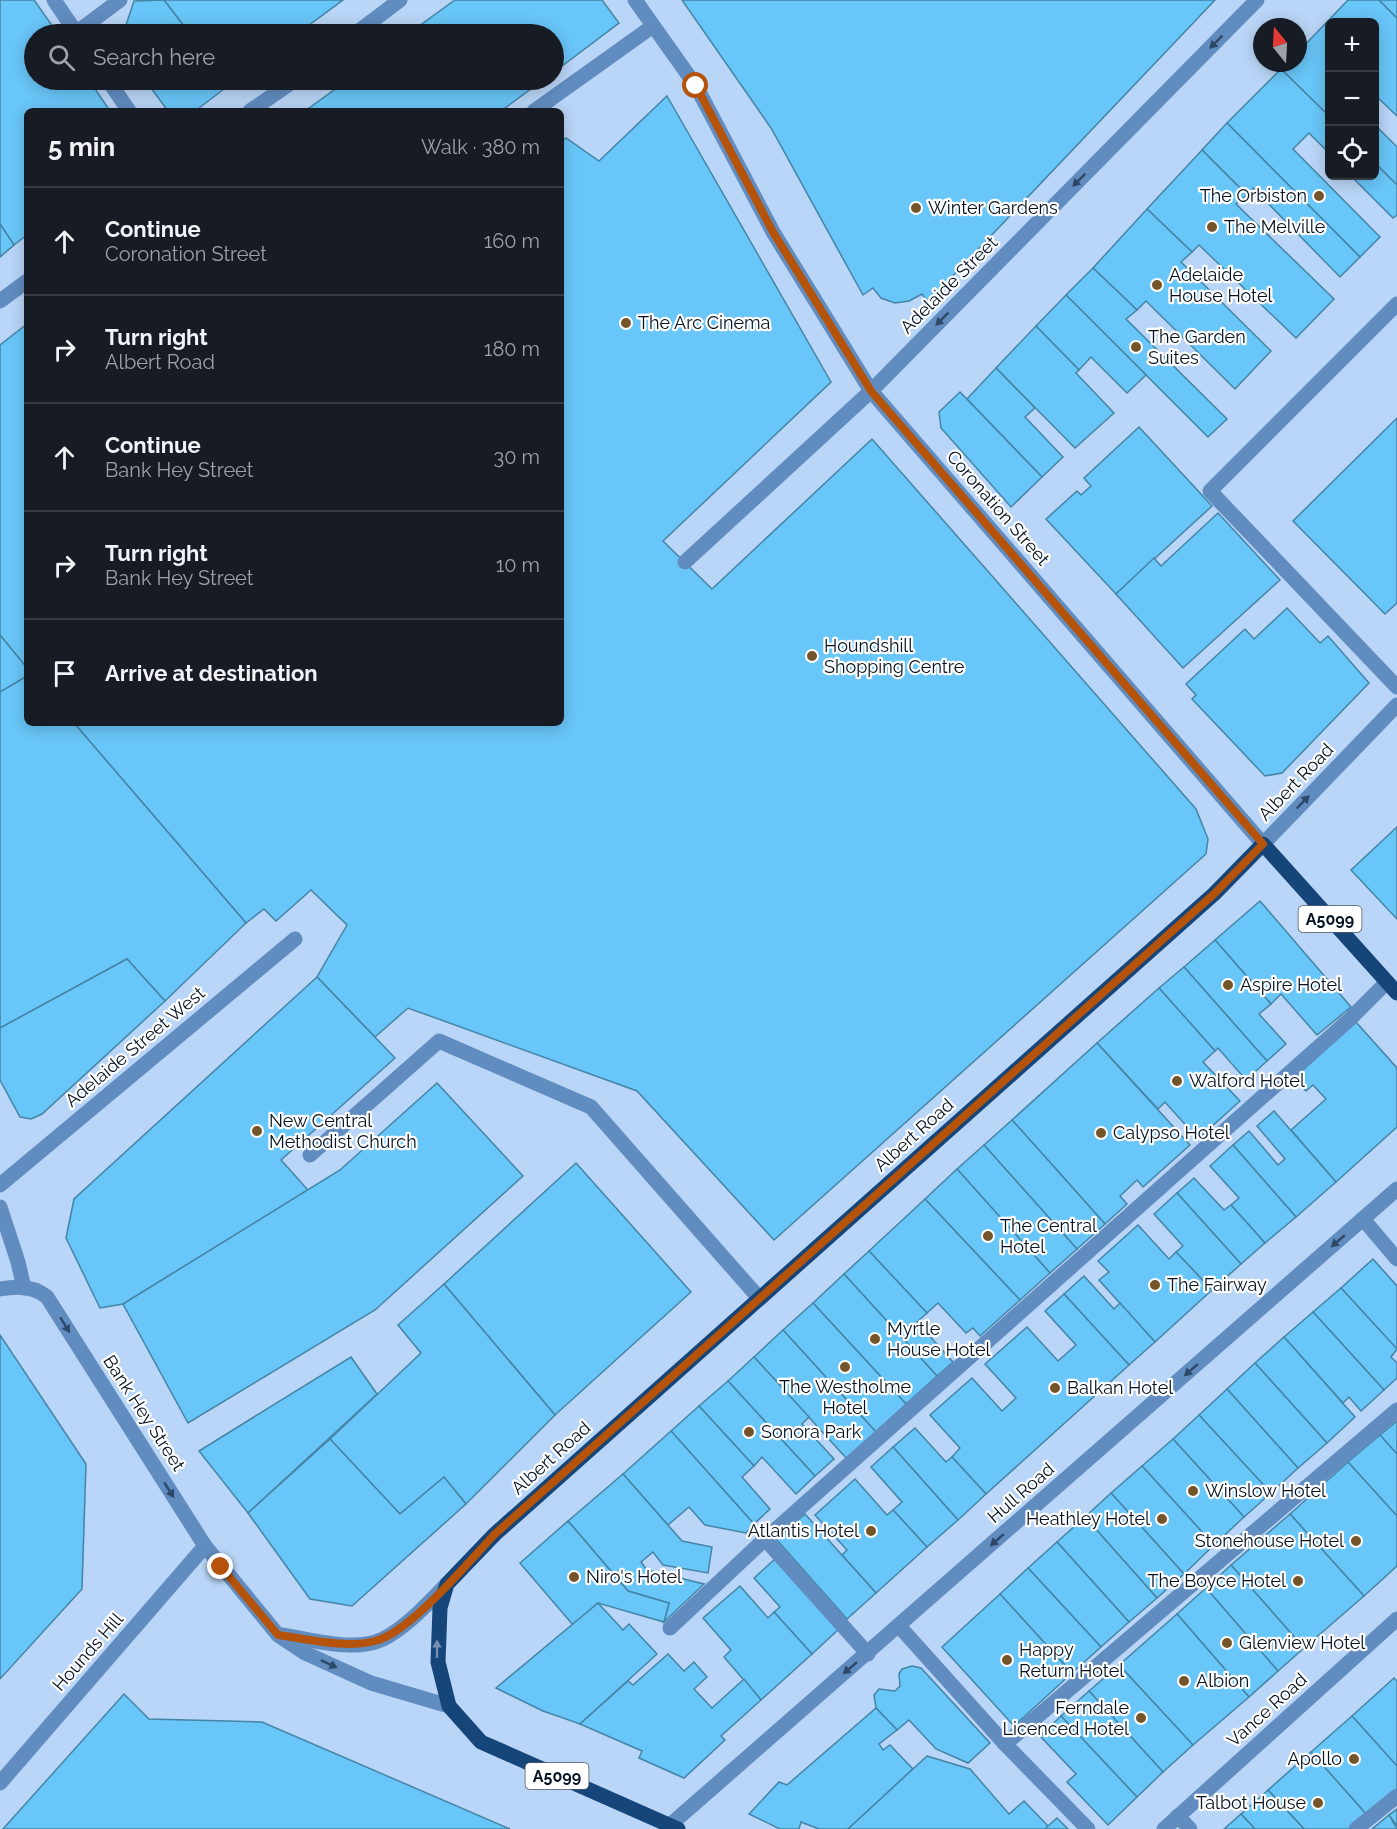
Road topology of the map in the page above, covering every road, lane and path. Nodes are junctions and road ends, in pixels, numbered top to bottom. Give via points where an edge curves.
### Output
1 (54, 0) edge
2 (120, 0) edge
3 (400, 0) edge
4 (635, 0) edge
5 (1257, 0) edge
6 (70, 24) edge
7 (89, 24) edge
8 (368, 24) edge
9 (653, 26) junction
10 (115, 90) edge
11 (280, 90) edge
12 (563, 90) edge
13 (564, 90) edge
14 (127, 108) edge
15 (254, 108) edge
16 (538, 108) edge
17 (24, 283) edge
18 (0, 301) edge
19 (1397, 304) edge
20 (871, 391) junction
21 (685, 562) dead end
22 (1397, 687) edge
23 (1395, 710) edge
24 (1263, 844) junction
25 (295, 939) dead end
26 (1392, 988) edge
27 (310, 1155) dead end
28 (0, 1185) edge
29 (1397, 1189) edge
30 (0, 1207) edge
31 (1363, 1219) junction
32 (1397, 1259) edge
33 (24, 1288) junction
34 (0, 1289) edge
35 (759, 1299) junction
36 (1397, 1410) edge
37 (765, 1539) junction
38 (205, 1546) junction
39 (447, 1584) junction
40 (1397, 1619) edge
41 (899, 1626) junction
42 (670, 1628) dead end
43 (278, 1635) junction
44 (868, 1654) junction
45 (449, 1706) junction
46 (1005, 1743) junction
47 (0, 1783) edge
48 (1397, 1796) edge
49 (1178, 1816) junction
50 (674, 1827) edge
51 (1088, 1829) edge
52 (1164, 1829) edge
53 (1190, 1829) edge
54 (1356, 1829) edge

1 - 6 street
2 - 7 street
3 - 8 street
4 - 9 street, Coronation Street
5 -> 20 street, Adelaide Street
9 - 13 street
9 - 20 street, Coronation Street via 696,86 773,232
10 - 14 street
11 - 15 street
12 - 16 street
17 - 18 street
19 - 22 street via 1210,491
20 - 21 street, Adelaide Street
20 - 24 street, Coronation Street
24 -> 23 street, Albert Road
24 - 26 main road, Coronation Street / A5099
24 - 35 main road, Albert Road / A5099 via 1214,894
25 - 28 street, Adelaide Street West
26 - 37 street via 1341,1027
27 - 35 street via 439,1041 591,1107
29 - 31 street, Hull Road
30 - 33 street
31 - 32 street
31 -> 41 street, Hull Road
33 - 34 street
33 -> 38 street, Bank Hey Street via 41,1293 54,1307
35 - 39 main road, Albert Road / A5099 via 495,1534
36 - 46 street
37 - 42 street
37 - 44 street
38 - 43 street, Bank Hey Street
38 - 47 street, Hounds Hill
39 - 43 street via 383,1639 347,1644
45 -> 39 main road, A5099 via 438,1662 440,1608
40 - 49 street, Vance Road
41 - 44 street, Hull Road
41 - 46 street
43 -> 45 street, Bank Hey Street via 305,1653 371,1683
44 -> 50 street, Hull Road
45 - 50 main road, A5099 via 482,1742
46 - 51 street
48 - 54 street
49 - 52 street, Vance Road
49 - 53 street

